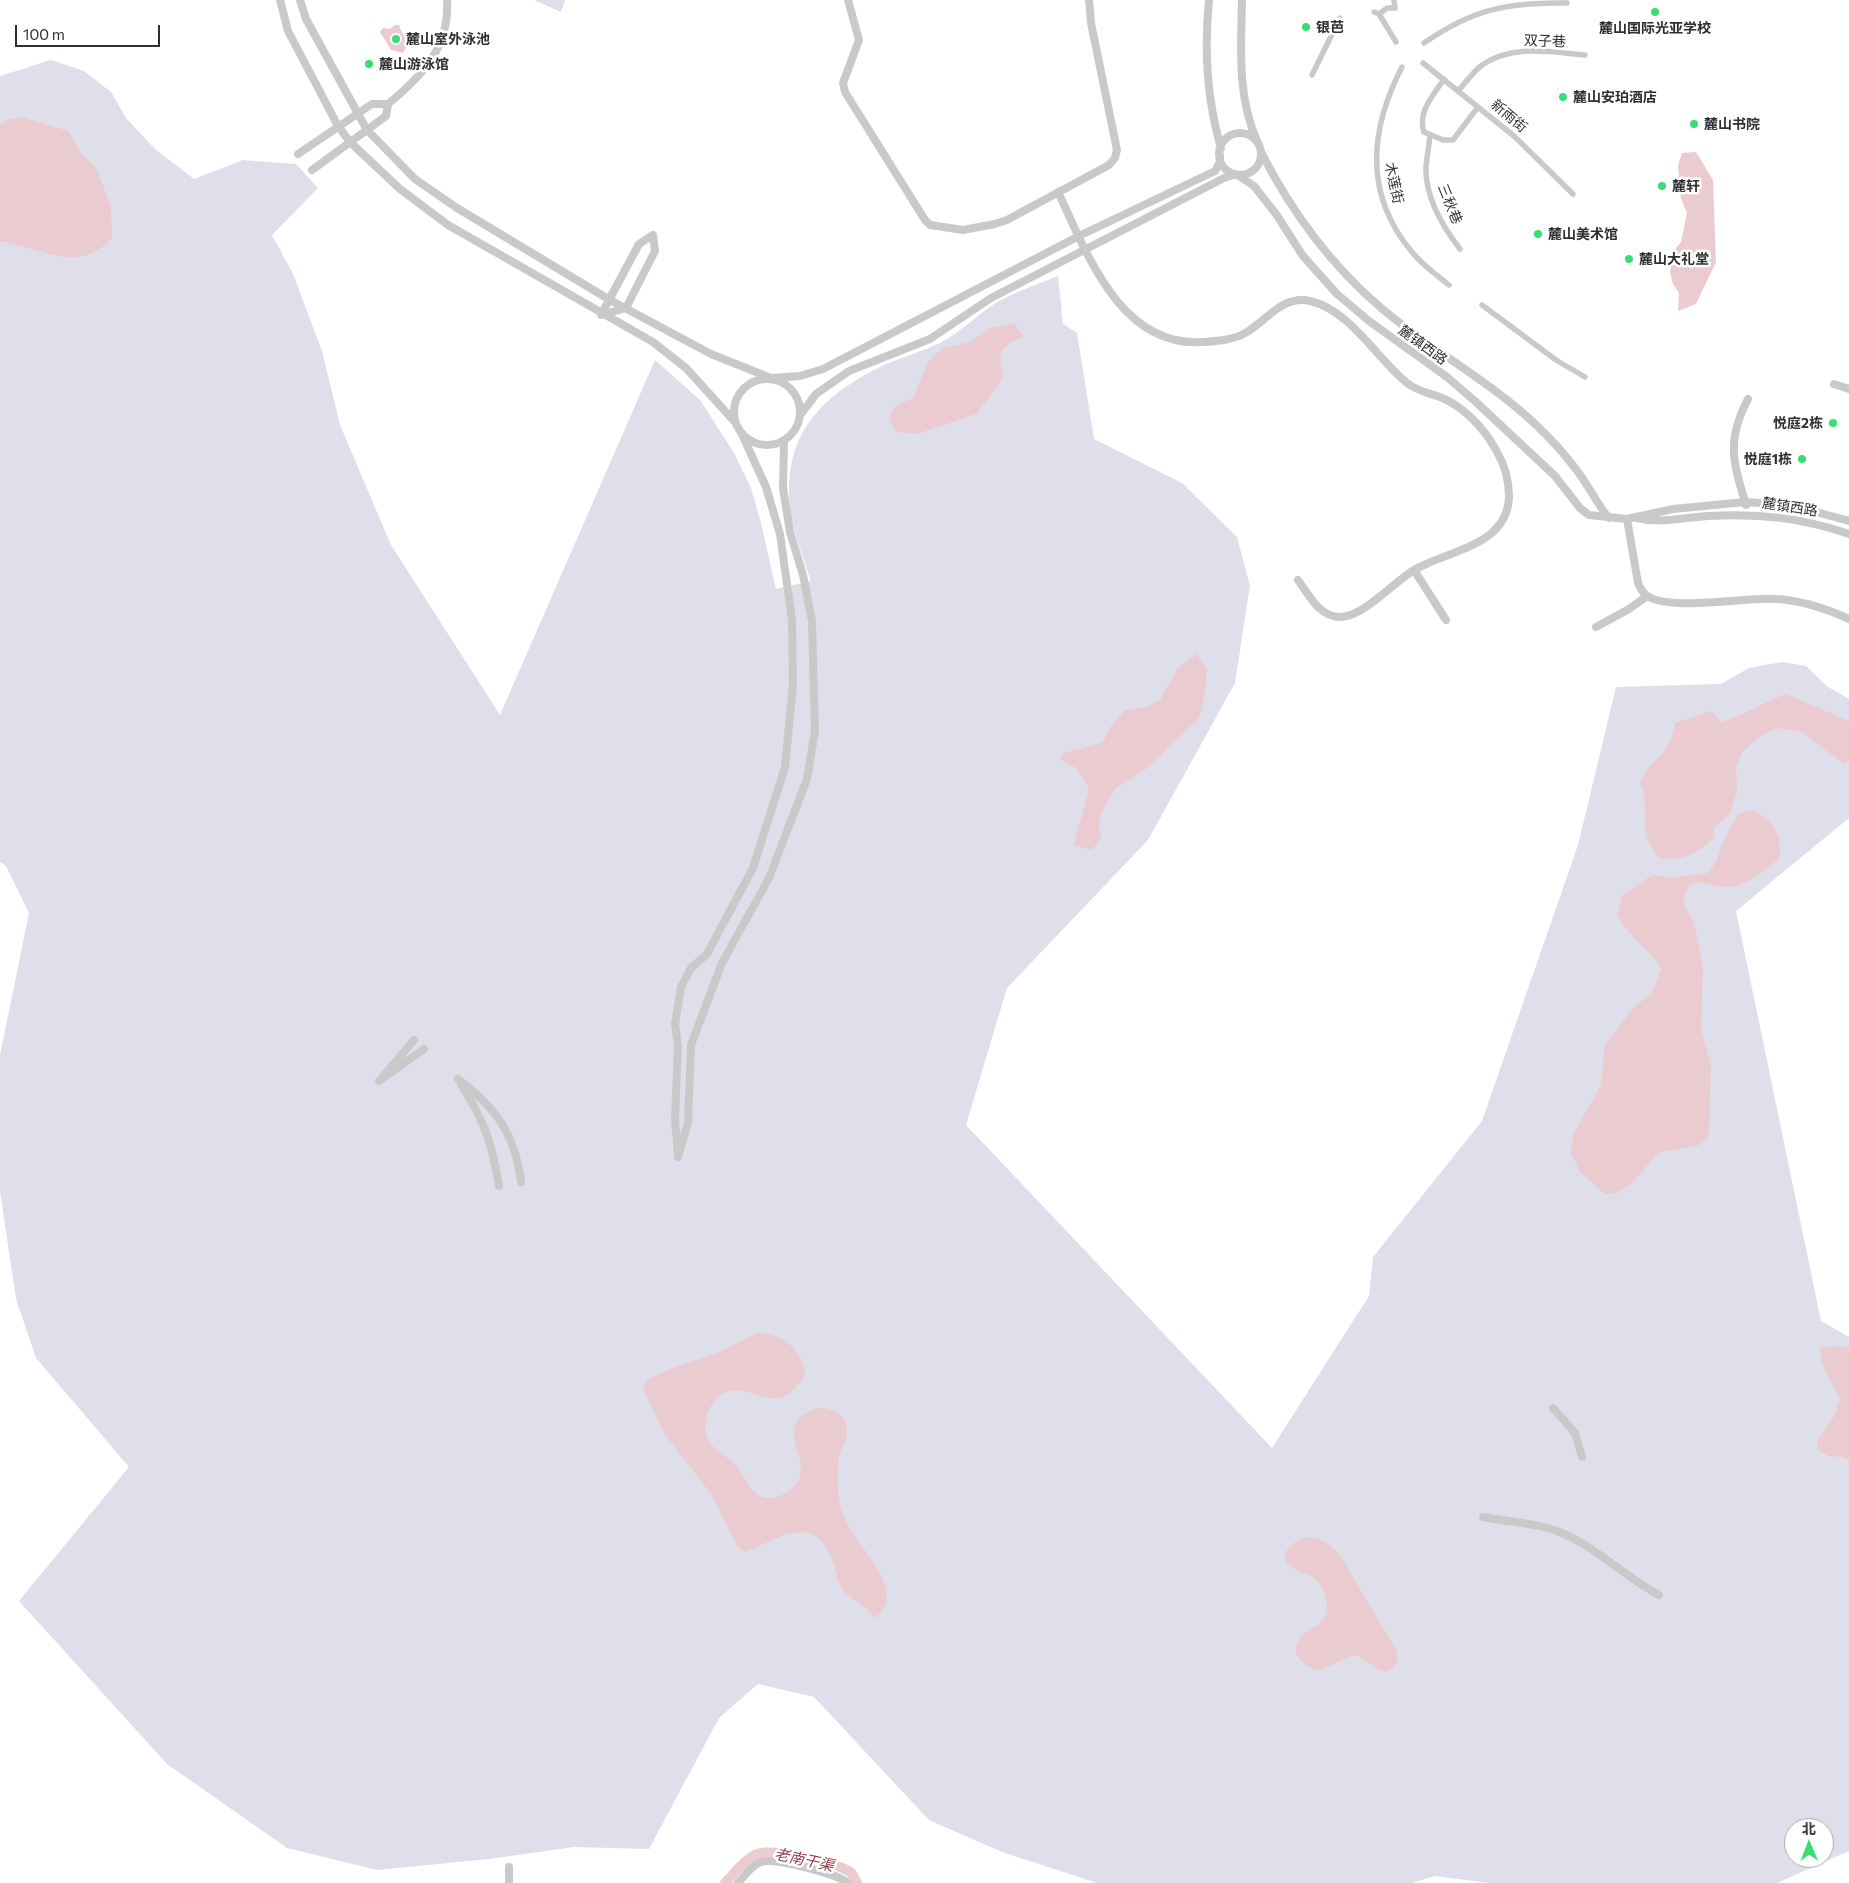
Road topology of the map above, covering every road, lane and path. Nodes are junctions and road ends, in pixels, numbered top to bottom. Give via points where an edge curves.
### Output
1 (280, 0) edge
2 (300, 0) edge
3 (447, 0) edge
4 (848, 0) edge
5 (1089, 0) edge
6 (1209, 0) edge
7 (1242, 0) edge
8 (1394, 0) edge
9 (1567, 3) dead end
10 (1340, 18) dead end
11 (1396, 42) dead end
12 (1424, 43) dead end
13 (1585, 55) dead end
14 (1423, 63) dead end
15 (1402, 67) dead end
16 (1312, 75) dead end
17 (1444, 80) junction
18 (1458, 91) junction
19 (388, 104) junction
20 (1478, 107) junction
21 (357, 113) junction
22 (338, 126) junction
23 (367, 130) junction
24 (1430, 135) junction
25 (1257, 141) junction
26 (350, 142) junction
27 (1220, 152) junction
28 (1261, 152) junction
29 (298, 154) dead end
30 (312, 170) dead end
31 (1236, 174) junction
32 (1058, 192) junction
33 (1573, 194) dead end
34 (1079, 236) junction
35 (1084, 249) junction
36 (1460, 249) dead end
37 (984, 285) junction
38 (1449, 285) dead end
39 (991, 298) junction
40 (610, 300) junction
41 (1482, 305) dead end
42 (626, 308) junction
43 (601, 315) junction
44 (844, 359) junction
45 (849, 371) junction
46 (1585, 377) dead end
47 (770, 378) junction
48 (1834, 384) dead end
49 (1849, 389) edge
50 (1748, 399) dead end
51 (801, 414) junction
52 (735, 422) junction
53 (741, 432) junction
54 (784, 440) junction
55 (1745, 502) junction
56 (1749, 514) junction
57 (1608, 518) junction
58 (1637, 518) junction
59 (1628, 520) junction
60 (1849, 521) edge
61 (790, 532) junction
62 (780, 534) junction
63 (1849, 534) edge
64 (1414, 570) junction
65 (1298, 580) dead end
66 (1647, 596) junction
67 (1849, 619) edge
68 (1446, 620) dead end
69 (1596, 627) dead end
70 (414, 1040) dead end
71 (424, 1049) dead end
72 (521, 1182) dead end
73 (498, 1186) dead end
74 (1553, 1408) dead end
75 (1582, 1457) dead end
76 (1483, 1517) dead end
77 (1659, 1595) dead end
78 (509, 1867) dead end
79 (509, 1883) edge
80 (738, 1883) edge
81 (848, 1883) edge

1 - 22 street via 288,32
2 - 21 street via 306,19
3 - 19 street via 444,30 428,66
4 - 32 street via 859,40 843,83 845,92 930,225 963,230 995,224
5 - 32 street via 1117,150 1109,165
6 - 27 street via 1207,76
7 - 25 street via 1240,68 1247,116
8 - 11 street via 1395,8 1376,13
9 - 12 street via 1540,2 1487,10 1465,18
10 - 16 street
13 - 18 street, 双子巷 via 1531,50 1506,54 1482,66
14 - 17 street, 新雨街
15 - 38 street, 木莲街 via 1386,101 1376,150 1375,169 1382,203 1395,230 1413,254
17 - 18 street, 新雨街
17 - 24 street, 三秋巷 via 1427,104 1421,122 1424,132
18 - 20 street, 新雨街
19 - 21 street via 372,104
19 - 23 street via 386,116
20 - 24 street via 1453,140
20 - 33 street, 新雨街 via 1514,136
21 - 22 street
21 - 23 street
22 - 26 street
22 - 29 street
23 - 26 street
23 - 40 street via 415,179
24 - 36 street, 三秋巷 via 1426,168 1430,194 1446,231
25 - 27 street via 1248,134 1236,134 1226,139
25 - 28 street
26 - 30 street
26 - 43 street via 400,189 448,225
27 - 31 street via 1225,168
27 - 34 street via 1220,162 1215,171
28 - 31 street via 1255,169 1250,173
28 - 57 street via 1317,242 1351,281 1381,308 1504,396 1536,424 1575,468
31 - 35 street
31 - 57 street, 麓镇西路 via 1254,186 1303,256 1338,294 1476,402 1555,476 1589,516
32 - 34 street
34 - 35 street
34 - 37 street
35 - 39 street
35 - 64 street via 1096,274 1115,298 1144,328 1167,339 1196,343 1245,334 1282,304 1296,299 1308,300 1322,304 1364,337 1405,382 1456,405 1471,418 1495,448 1507,472 1508,510 1500,526 1482,541
37 - 39 street
37 - 44 street
39 - 45 street via 930,340
40 - 42 street
40 - 42 street via 638,244 653,235 655,251
40 - 43 street
41 - 46 street via 1556,360
42 - 43 street
42 - 47 street via 711,354
43 - 52 street via 653,342 705,388
44 - 45 street
44 - 47 street via 800,376
45 - 51 street via 816,394
47 - 51 street via 793,390
47 - 52 street via 757,380 741,391 734,409
48 - 49 street
50 - 55 street via 1739,416 1732,449
51 - 54 street via 796,429
52 - 53 street
53 - 54 street via 761,444
53 - 62 street via 766,487
54 - 61 street via 783,488
55 - 56 street
55 - 58 street, 麓镇西路 via 1673,509
55 - 60 street, 麓镇西路 via 1790,505
56 - 58 street, 麓镇西路 via 1664,521
56 - 63 street, 麓镇西路 via 1804,520
57 - 59 street, 麓镇西路
58 - 59 street, 麓镇西路
59 - 66 street via 1638,583
61 - 62 street
61 - 62 street via 812,620 815,731 807,780 769,878 722,963 702,1010 691,1045 688,1123 678,1157 675,1119 678,1046 675,1024 681,987 691,968 707,954 753,868 785,766 793,684 792,629 788,575
64 - 65 street via 1357,612 1342,617 1318,608
64 - 68 street
66 - 67 street via 1664,602 1692,603 1776,599 1800,602
66 - 69 street
70 - 71 street via 379,1081
72 - 73 street via 516,1154 498,1116 458,1079 484,1122 493,1148
74 - 75 street via 1575,1433
76 - 77 street via 1561,1532 1586,1545 1635,1582
78 - 79 street
80 - 81 street via 754,1866 774,1861 831,1874

